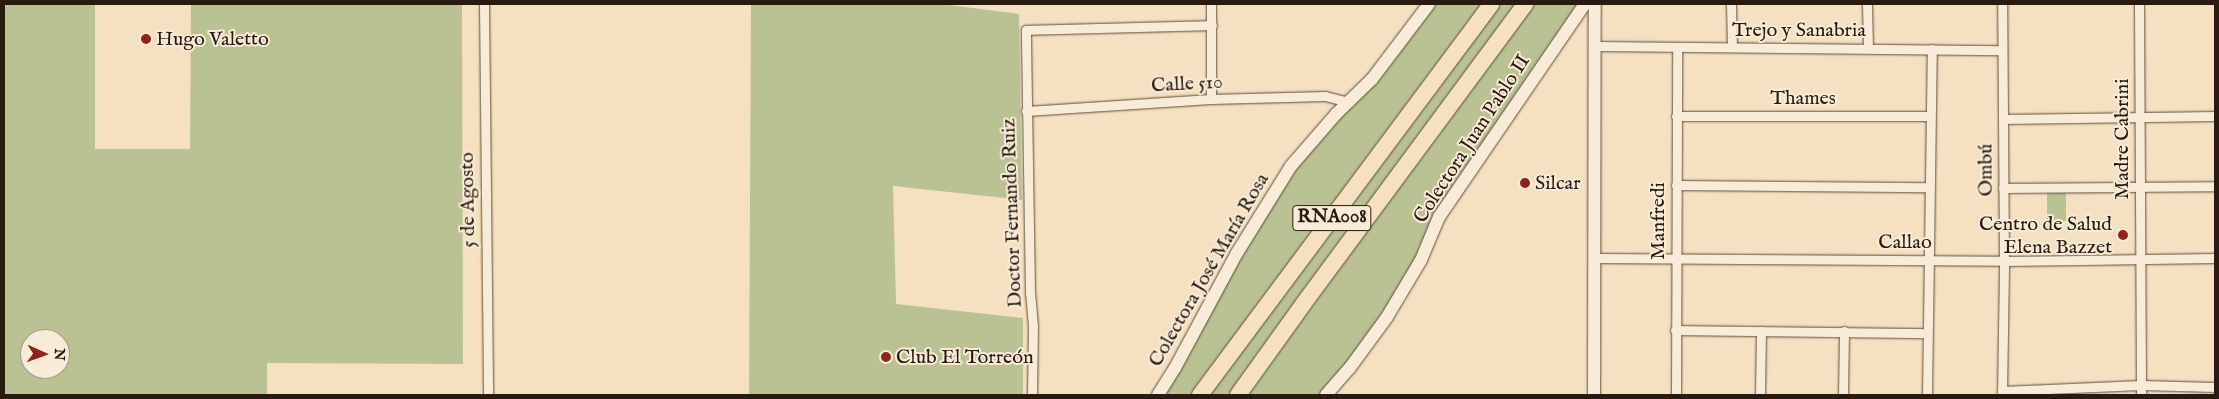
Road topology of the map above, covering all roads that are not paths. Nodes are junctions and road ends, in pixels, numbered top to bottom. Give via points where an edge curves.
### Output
1 (484, 4) edge
2 (1211, 4) edge
3 (1429, 4) edge
4 (1491, 4) edge
5 (1525, 4) edge
6 (1584, 4) edge
7 (1595, 4) edge
8 (1731, 4) edge
9 (1867, 4) edge
10 (2002, 4) edge
11 (2139, 4) edge
12 (1212, 26) junction
13 (1596, 46) junction
14 (1677, 47) junction
15 (1732, 47) junction
16 (1868, 47) junction
17 (1932, 49) junction
18 (2002, 50) junction
19 (1210, 100) junction
20 (1349, 102) junction
21 (1026, 111) junction
22 (1676, 116) junction
23 (1930, 116) junction
24 (2215, 116) edge
25 (2140, 117) junction
26 (2003, 119) junction
27 (1676, 185) junction
28 (2215, 186) edge
29 (1928, 187) junction
30 (2139, 187) junction
31 (2003, 188) junction
32 (1595, 258) junction
33 (2140, 258) junction
34 (2215, 258) edge
35 (1676, 259) junction
36 (1928, 260) junction
37 (2004, 260) junction
38 (1675, 330) junction
39 (1761, 331) junction
40 (1844, 331) junction
41 (1927, 333) junction
42 (2141, 385) junction
43 (2215, 386) edge
44 (2002, 393) edge
45 (488, 395) edge
46 (1032, 395) edge
47 (1158, 395) edge
48 (1200, 395) edge
49 (1238, 395) edge
50 (1326, 395) edge
51 (1594, 395) edge
52 (1676, 395) edge
53 (1760, 395) edge
54 (1843, 395) edge
55 (1927, 395) edge
56 (2141, 395) edge

1 - 45 street, 5 de Agosto
2 - 12 street
3 - 20 main road, Colectora José María Rosa via 1372,79
4 - 48 highway, RNA008
5 - 49 highway, RNA008
6 - 50 main road, Colectora Juan Pablo II via 1439,217 1421,260 1387,317
7 - 13 main road
8 - 15 street
9 - 16 street
10 - 18 street, Ombú
11 - 25 street, Madre Cabrini
12 - 19 street
12 - 21 street, Doctor Fernando Ruiz via 1026,30
13 - 14 street, Trejo y Sanabria
13 - 32 main road
14 - 15 street, Trejo y Sanabria
14 - 22 street, Manfredi
15 - 16 street, Trejo y Sanabria
16 - 17 street, Trejo y Sanabria
17 - 18 street, Trejo y Sanabria
17 - 23 street
18 - 26 street, Ombú
19 - 20 street, Calle 510 via 1325,96
19 - 21 street, Calle 510
20 - 47 main road, Colectora José María Rosa via 1291,166 1237,253
21 - 46 street, Doctor Fernando Ruiz
22 - 23 street, Thames
22 - 27 street, Manfredi
23 - 29 street
24 - 25 street
25 - 26 street
25 - 30 street, Madre Cabrini
26 - 31 street, Ombú
27 - 29 street
27 - 35 street, Manfredi
28 - 30 street
29 - 36 street
30 - 31 street
30 - 33 street, Madre Cabrini
31 - 37 street, Ombú
32 - 35 street, Callao
32 - 51 main road
33 - 34 street, Callao
33 - 37 street, Callao
33 - 42 street, Madre Cabrini
35 - 36 street, Callao
35 - 38 street, Manfredi
36 - 37 street, Callao
36 - 41 street
37 - 44 street, Ombú
38 - 39 street
38 - 52 street, Manfredi
39 - 40 street
39 - 53 street
40 - 41 street
40 - 54 street
41 - 55 street
42 - 43 street
42 - 44 street
42 - 56 street, Madre Cabrini

